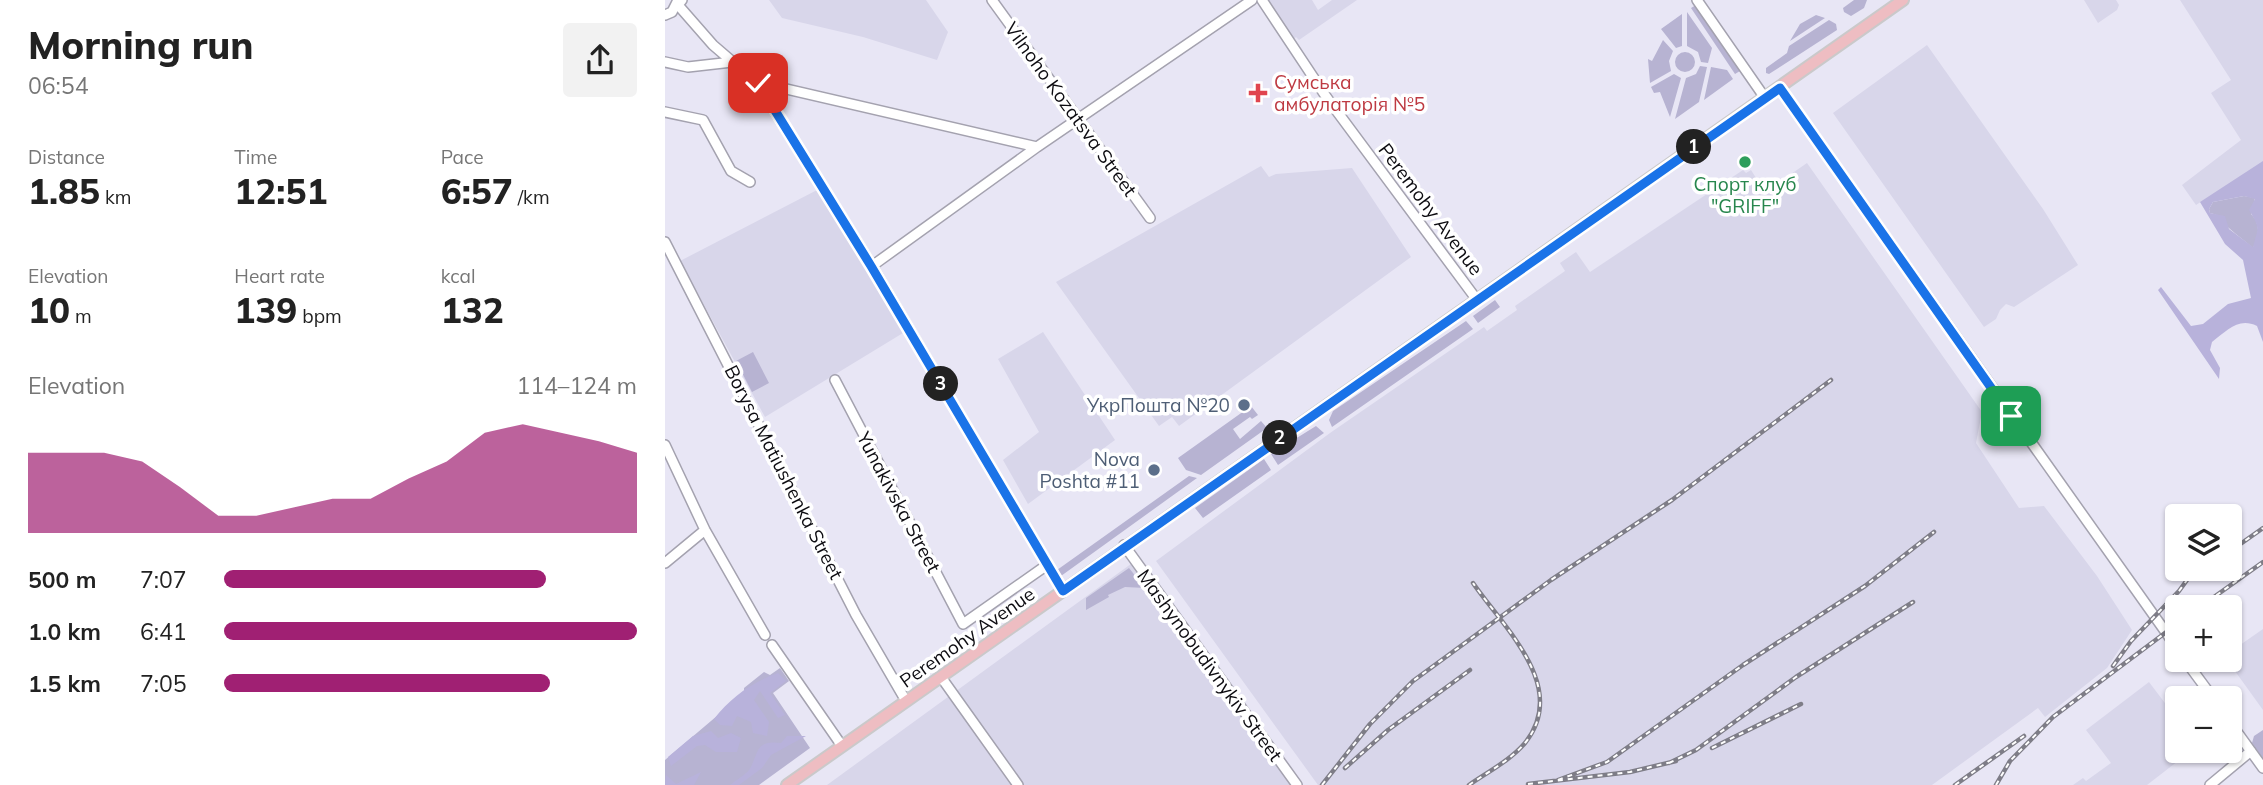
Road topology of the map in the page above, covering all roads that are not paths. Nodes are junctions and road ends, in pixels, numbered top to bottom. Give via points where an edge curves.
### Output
1 (992, 0) edge
2 (1252, 0) edge
3 (1262, 0) edge
4 (1697, 0) edge
5 (1903, 0) edge
6 (679, 2) edge
7 (1889, 4) edge
8 (665, 15) edge
9 (665, 62) edge
10 (732, 62) junction
11 (756, 82) junction
12 (1780, 88) junction
13 (1765, 98) junction
14 (665, 112) edge
15 (1078, 120) junction
16 (1037, 147) junction
17 (750, 182) dead end
18 (1150, 218) dead end
19 (665, 242) edge
20 (871, 266) junction
21 (1477, 300) junction
22 (835, 380) dead end
23 (665, 445) edge
24 (705, 530) junction
25 (1124, 545) junction
26 (665, 563) edge
27 (1047, 565) junction
28 (1063, 591) junction
29 (2165, 631) edge
30 (765, 635) dead end
31 (772, 645) dead end
32 (941, 677) junction
33 (906, 701) junction
34 (2242, 739) edge
35 (842, 746) junction
36 (2251, 751) junction
37 (2263, 768) edge
38 (787, 785) edge
39 (1018, 785) edge
40 (1297, 785) edge
41 (2210, 785) edge

1 - 15 street, Vilnoho Kozatsva Street
2 - 15 street
3 - 21 street, Peremohy Avenue via 1327,98
4 - 13 street
5 - 7 main road, Peremohy Avenue
6 - 8 street
6 - 10 street
7 - 12 main road, Peremohy Avenue
9 - 10 street via 688,67
10 - 11 street
11 - 16 street
11 - 20 street
12 - 13 main road, Peremohy Avenue
12 - 29 street
13 - 21 main road, Peremohy Avenue
14 - 17 street via 703,120 731,171
15 - 16 street
15 - 18 street, Vilnoho Kozatsva Street
16 - 20 street
19 - 33 street, Borysa Matiushenka Street via 849,602
20 - 27 street
21 - 25 main road, Peremohy Avenue
22 - 27 street, Yunakivska Street via 963,624
23 - 24 street
24 - 26 street
24 - 30 street
25 - 28 main road, Peremohy Avenue
25 - 40 street, Mashynobudivnykiv Street
27 - 28 street
28 - 32 main road, Peremohy Avenue
31 - 35 street
32 - 33 main road, Peremohy Avenue
32 - 39 street
33 - 35 main road, Peremohy Avenue
34 - 36 street
35 - 38 main road, Peremohy Avenue
36 - 37 street
36 - 41 street

